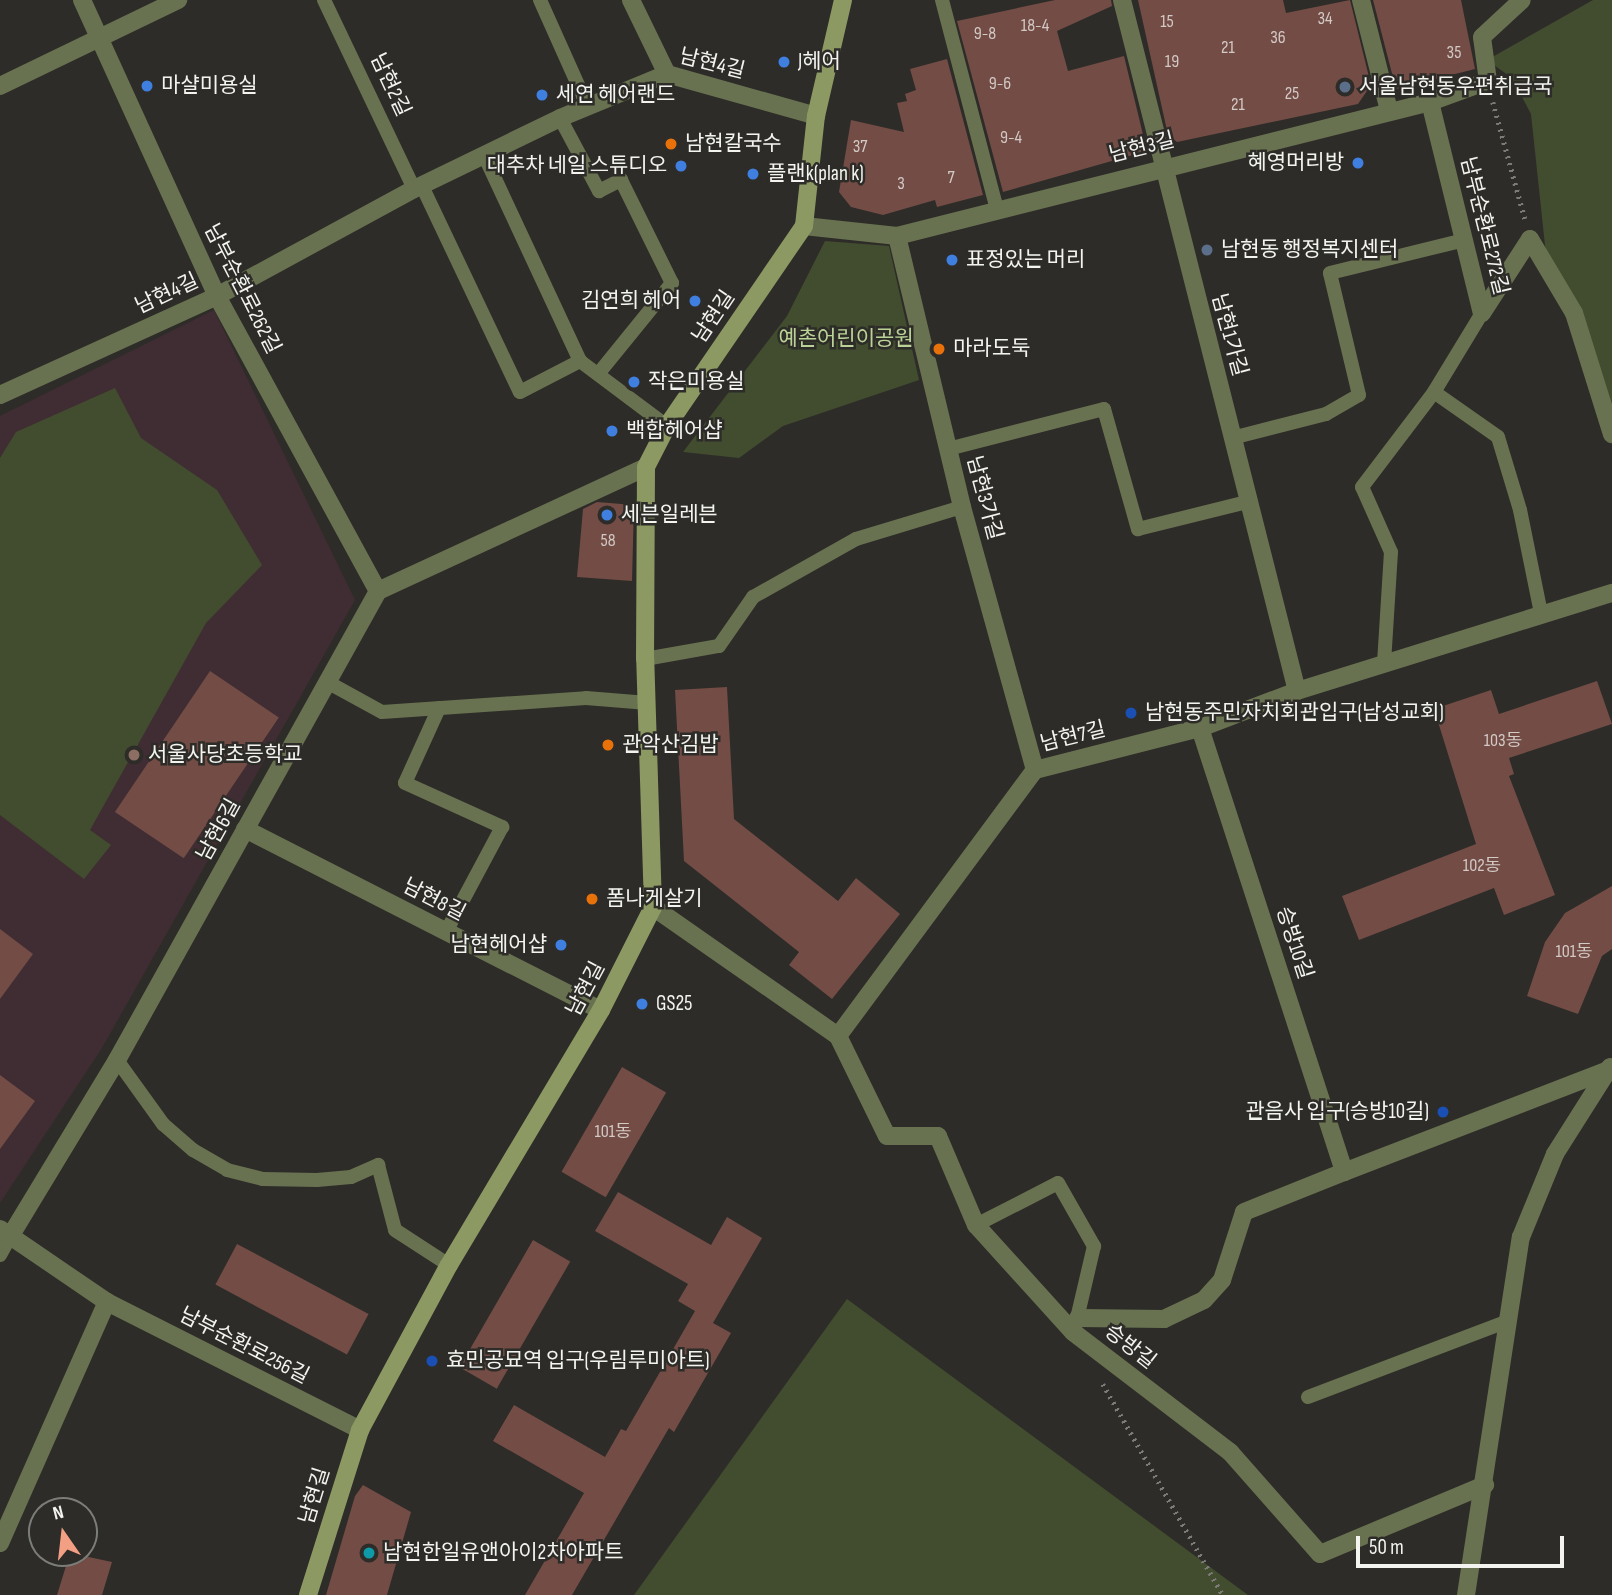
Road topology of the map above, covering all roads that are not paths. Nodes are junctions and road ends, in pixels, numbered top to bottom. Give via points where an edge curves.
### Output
1 (82, 0) edge
2 (178, 0) edge
3 (324, 0) edge
4 (540, 0) edge
5 (631, 0) edge
6 (843, 0) edge
7 (942, 0) edge
8 (1122, 0) edge
9 (1361, 0) edge
10 (1522, 0) edge
11 (99, 39) junction
12 (667, 74) junction
13 (0, 86) edge
14 (1430, 102) junction
15 (587, 105) junction
16 (1389, 111) junction
17 (816, 116) junction
18 (560, 118) junction
19 (484, 155) junction
20 (1161, 166) junction
21 (418, 187) junction
22 (997, 210) junction
23 (804, 226) junction
24 (897, 236) junction
25 (1464, 240) junction
26 (217, 296) junction
27 (1482, 313) junction
28 (580, 361) junction
29 (598, 374) junction
30 (1434, 392) junction
31 (0, 395) edge
32 (667, 426) junction
33 (1612, 434) edge
34 (1232, 438) junction
35 (948, 449) junction
36 (646, 467) junction
37 (1251, 501) junction
38 (962, 507) junction
39 (378, 591) junction
40 (1612, 593) edge
41 (1541, 613) junction
42 (645, 659) junction
43 (1384, 663) junction
44 (329, 683) junction
45 (1297, 691) junction
46 (648, 703) junction
47 (439, 708) junction
48 (1200, 728) junction
49 (1035, 770) junction
50 (245, 829) junction
51 (653, 907) junction
52 (446, 932) junction
53 (601, 1010) junction
54 (838, 1036) junction
55 (117, 1060) junction
56 (1610, 1067) edge
57 (1344, 1172) junction
58 (976, 1225) junction
59 (5, 1232) edge
60 (0, 1255) edge
61 (449, 1265) junction
62 (107, 1302) junction
63 (1508, 1321) junction
64 (1075, 1325) junction
65 (1308, 1397) dead end
66 (360, 1430) junction
67 (1485, 1485) junction
68 (0, 1543) edge
69 (308, 1595) edge
70 (1465, 1595) edge

1 - 11 street, 남부순환로262길
2 - 11 street
3 - 21 lane, 남현2길
4 - 15 lane
5 - 12 street
6 - 17 street, 남현길
7 - 22 lane
8 - 20 street, 남현1가길
9 - 16 street
10 - 14 street, 남현3길 via 1482,37 1488,81
11 - 13 street
11 - 26 street, 남부순환로262길
12 - 15 street, 남현4길
12 - 17 street, 남현4길
14 - 16 street, 남현3길
14 - 25 street, 남부순환로272길
15 - 18 street, 남현4길
16 - 20 street, 남현3길
17 - 23 street, 남현길
18 - 19 street, 남현4길
18 - 29 lane via 598,191 621,180 672,284
19 - 21 street, 남현4길
19 - 28 lane
20 - 22 street, 남현3길
20 - 34 street, 남현1가길
21 - 26 street, 남현4길
21 - 28 lane via 520,392
22 - 24 street, 남현3길
23 - 24 street, 남현3길
23 - 32 street, 남현길
24 - 35 street, 남현3가길
25 - 27 street, 남부순환로272길
25 - 34 lane via 1331,273 1359,395 1326,414
26 - 31 street, 남현4길
26 - 39 street, 남부순환로262길
27 - 30 lane, 남부순환로272길
27 - 33 street via 1530,239 1574,313
28 - 29 lane
29 - 32 lane
30 - 41 lane via 1498,437 1520,510
30 - 43 lane, 남부순환로272길 via 1362,487 1391,552
32 - 36 street, 남현길
34 - 37 street, 남현1가길
35 - 37 lane via 1104,409 1138,529
35 - 38 street, 남현3가길
36 - 39 street
36 - 42 street, 남현길
37 - 45 street, 남현1가길
38 - 42 lane via 856,539 753,597 719,646
38 - 49 street, 남현3가길
39 - 44 street, 남현6길
40 - 41 street, 남현7길
41 - 43 street, 남현7길
42 - 46 street, 남현길
43 - 45 street, 남현7길
44 - 47 lane via 382,712
44 - 50 street, 남현6길
45 - 48 street, 남현7길
46 - 47 lane via 586,698
46 - 51 street, 남현길
47 - 52 lane via 405,783 502,827
48 - 49 street, 남현7길
48 - 57 street, 승방10길
49 - 54 street, 남현7길
50 - 52 street, 남현8길
50 - 55 street, 남현6길
51 - 53 street, 남현길
51 - 54 street
52 - 53 street, 남현8길
53 - 61 street, 남현길
54 - 58 street, 승방길 via 887,1136 938,1136
55 - 59 street, 남현6길
55 - 61 lane via 163,1124 193,1150 228,1170 262,1179 317,1180 351,1177 378,1165 395,1230
56 - 57 street
56 - 63 street via 1555,1154 1521,1237
57 - 64 street via 1244,1212 1222,1280 1204,1300 1164,1319
58 - 64 street, 승방길
58 - 64 lane via 1058,1184 1094,1246
59 - 60 lane
59 - 62 street, 남부순환로256길
61 - 66 street, 남현길
62 - 66 street, 남부순환로256길
62 - 68 street
63 - 65 lane
63 - 67 street
64 - 67 street, 승방길 via 1230,1452 1320,1554
66 - 69 street, 남현길
67 - 70 street

